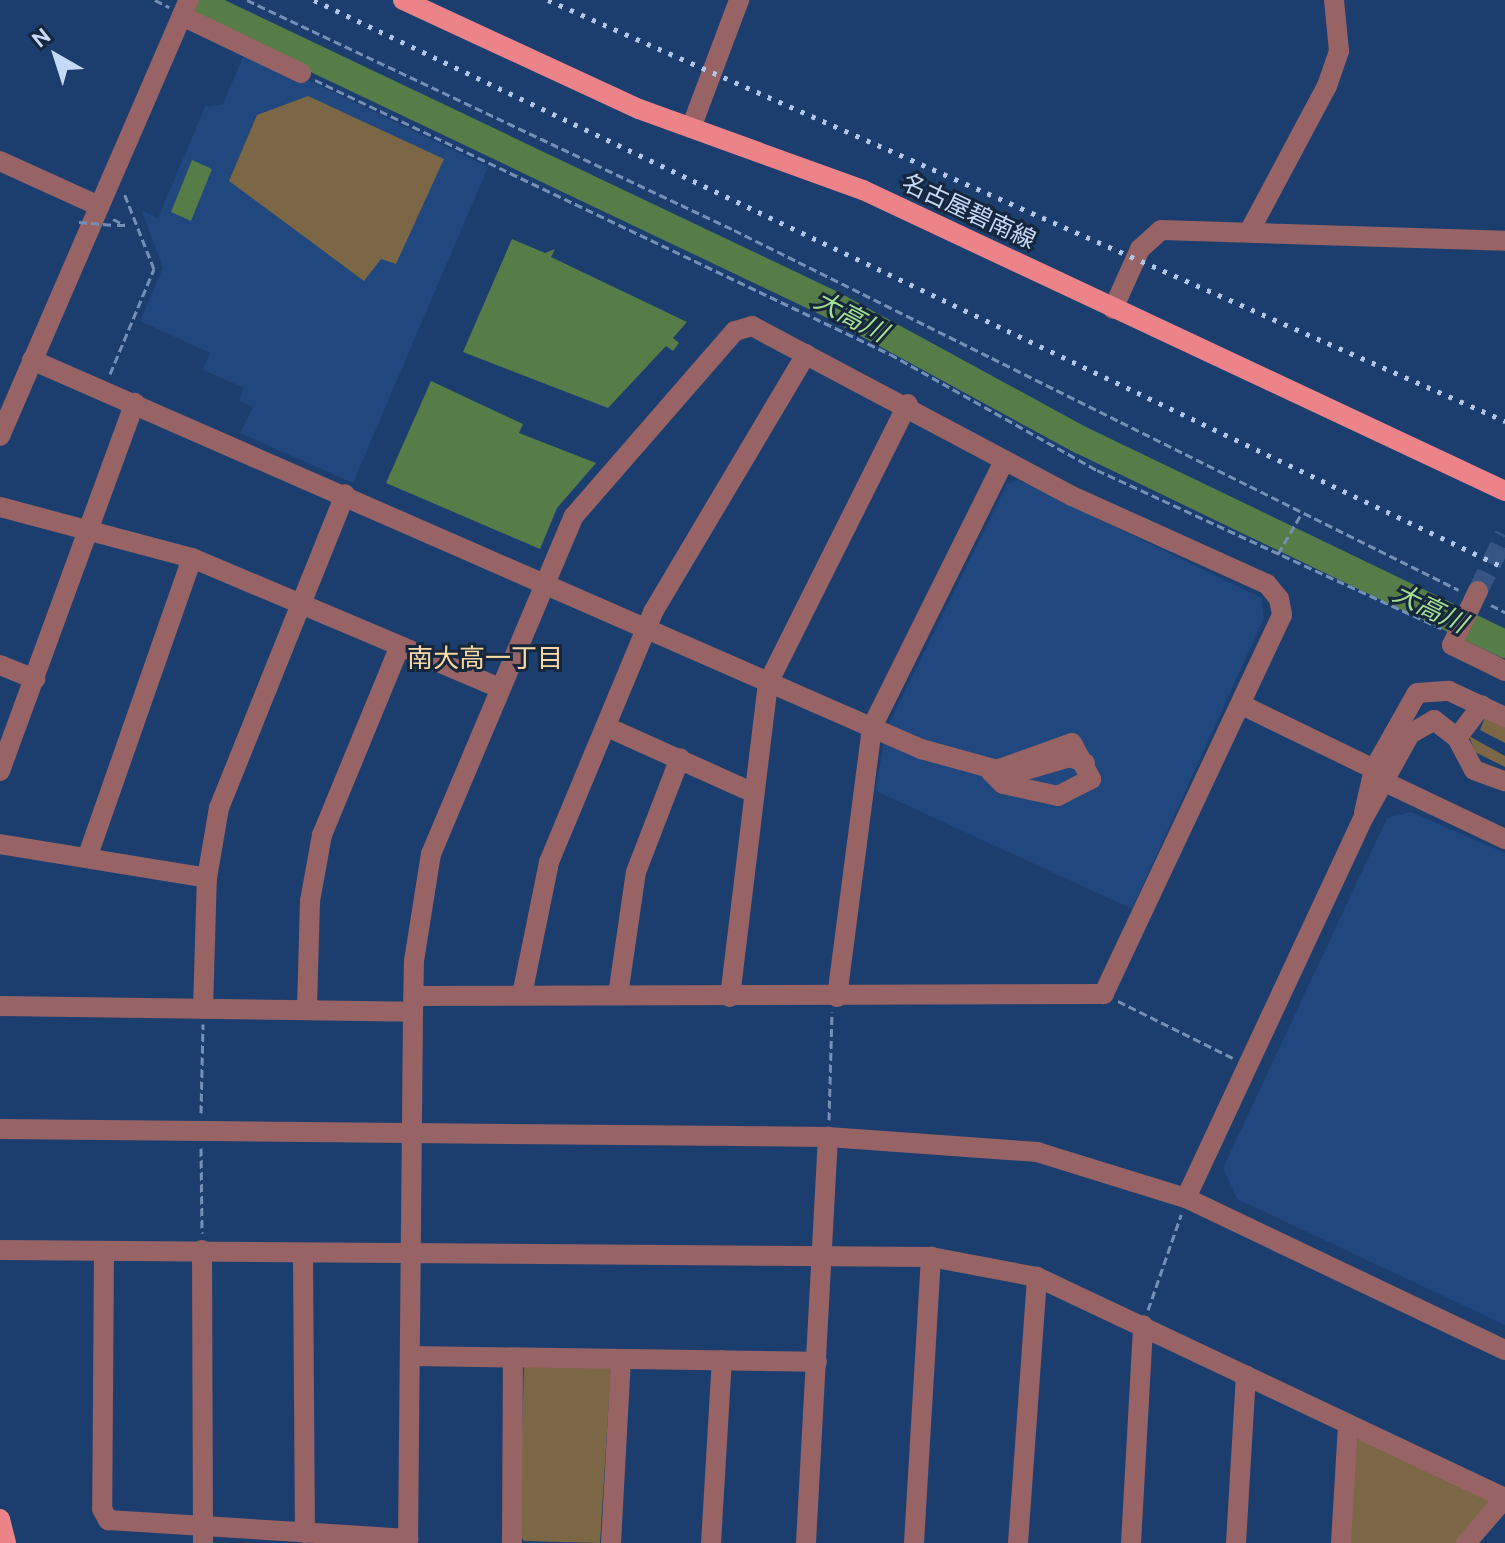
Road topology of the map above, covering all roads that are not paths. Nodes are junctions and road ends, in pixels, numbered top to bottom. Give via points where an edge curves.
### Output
1 (403, 0) edge
2 (739, 0) edge
3 (1334, 0) edge
4 (186, 7) edge
5 (301, 73) road end
6 (691, 128) junction
7 (0, 161) edge
8 (99, 206) junction
9 (1249, 232) junction
10 (1505, 241) edge
11 (1113, 309) junction
12 (806, 354) junction
13 (32, 360) junction
14 (135, 403) junction
15 (908, 404) junction
16 (0, 436) edge
17 (1004, 461) junction
18 (1505, 491) edge
19 (345, 494) junction
20 (0, 507) edge
21 (87, 533) junction
22 (192, 558) junction
23 (544, 579) junction
24 (1473, 594) tunnel mouth
25 (300, 605) junction
26 (646, 628) junction
27 (400, 646) junction
28 (0, 665) edge
29 (1505, 671) edge
30 (35, 679) junction
31 (768, 683) junction
32 (498, 687) junction
33 (1242, 705) junction
34 (1482, 705) junction
35 (1505, 717) edge
36 (607, 727) junction
37 (872, 727) junction
38 (1457, 738) junction
39 (680, 758) junction
40 (0, 771) edge
41 (991, 772) junction
42 (1380, 776) junction
43 (1505, 781) edge
44 (754, 793) junction
45 (1505, 839) edge
46 (0, 844) edge
47 (87, 858) junction
48 (207, 878) junction
49 (522, 995) junction
50 (618, 995) junction
51 (730, 997) junction
52 (837, 997) junction
53 (413, 1004) junction
54 (0, 1006) edge
55 (307, 1008) junction
56 (203, 1009) junction
57 (0, 1129) edge
58 (412, 1132) junction
59 (828, 1137) junction
60 (1186, 1198) junction
61 (0, 1250) edge
62 (202, 1250) junction
63 (104, 1252) junction
64 (303, 1253) junction
65 (411, 1254) junction
66 (931, 1257) junction
67 (824, 1258) junction
68 (1037, 1277) junction
69 (1143, 1325) junction
70 (1505, 1350) edge
71 (411, 1356) junction
72 (513, 1358) junction
73 (621, 1360) junction
74 (722, 1360) junction
75 (817, 1362) junction
76 (1246, 1375) junction
77 (1348, 1424) junction
78 (1505, 1498) edge
79 (0, 1519) edge
80 (305, 1533) junction
81 (203, 1536) edge
82 (408, 1541) edge
83 (6, 1543) edge
84 (512, 1543) edge
85 (611, 1543) edge
86 (711, 1543) edge
87 (806, 1543) edge
88 (914, 1543) edge
89 (1018, 1543) edge
90 (1131, 1543) edge
91 (1236, 1543) edge
92 (1341, 1543) edge
93 (1466, 1543) edge

1 - 6 main road, 名古屋碧南線
2 - 6 street
3 - 9 street via 1339,51 1327,86
4 - 5 street
4 - 8 street
6 - 11 main road, 名古屋碧南線 via 863,190
7 - 8 street
8 - 13 street
9 - 10 street
9 - 11 street via 1151,235
11 - 18 main road, 名古屋碧南線
12 - 15 street
12 - 23 street via 752,326 735,331 574,516
12 - 26 street
13 - 14 street
13 - 16 street
14 - 19 street
14 - 21 street
15 - 17 street
15 - 31 street
17 - 33 street via 1267,584 1282,615
17 - 37 street
19 - 23 street
19 - 25 street
20 - 21 street
21 - 22 street
21 - 30 street
22 - 25 street
22 - 47 street
23 - 26 street
23 - 32 street
24 - 29 street, bridge via 1452,645
25 - 27 street
25 - 48 street via 240,746
26 - 31 street
26 - 36 street
27 - 32 street
27 - 55 street via 322,835 310,901
28 - 30 street
30 - 40 street
31 - 37 street
31 - 44 street
32 - 53 street via 431,854
33 - 42 street
33 - 52 street via 1104,994
34 - 35 street
34 - 38 street
34 - 42 street via 1449,691 1417,693
36 - 39 street
36 - 49 street via 549,862
37 - 41 street
37 - 52 street
38 - 42 street via 1434,720 1421,723
38 - 43 street via 1474,770
39 - 44 street
39 - 50 street via 636,872
41 - 41 street via 1072,743 1085,763 1086,785 1058,796 1003,784
42 - 45 street
42 - 60 street
44 - 51 street
46 - 47 street
47 - 48 street
48 - 56 street
49 - 50 street
49 - 53 street
50 - 51 street
51 - 52 street
53 - 55 street
53 - 58 street
54 - 56 street
55 - 56 street
57 - 58 street
58 - 59 street
58 - 65 street
59 - 60 street via 1037,1152
59 - 67 street
60 - 70 street
61 - 63 street
62 - 63 street
62 - 64 street
62 - 81 street
63 - 81 street via 102,1509 108,1520
64 - 65 street
64 - 80 street
65 - 67 street
65 - 71 street
66 - 67 street
66 - 68 street
66 - 88 street
67 - 75 street
68 - 69 street
68 - 89 street
69 - 76 street
69 - 90 street
71 - 72 street
71 - 82 street
72 - 73 street
72 - 84 street
73 - 74 street
73 - 85 street
74 - 75 street
74 - 86 street
75 - 87 street
76 - 77 street
76 - 91 street
77 - 78 street
77 - 92 street
78 - 93 street
79 - 83 main road
80 - 81 street
80 - 82 street

